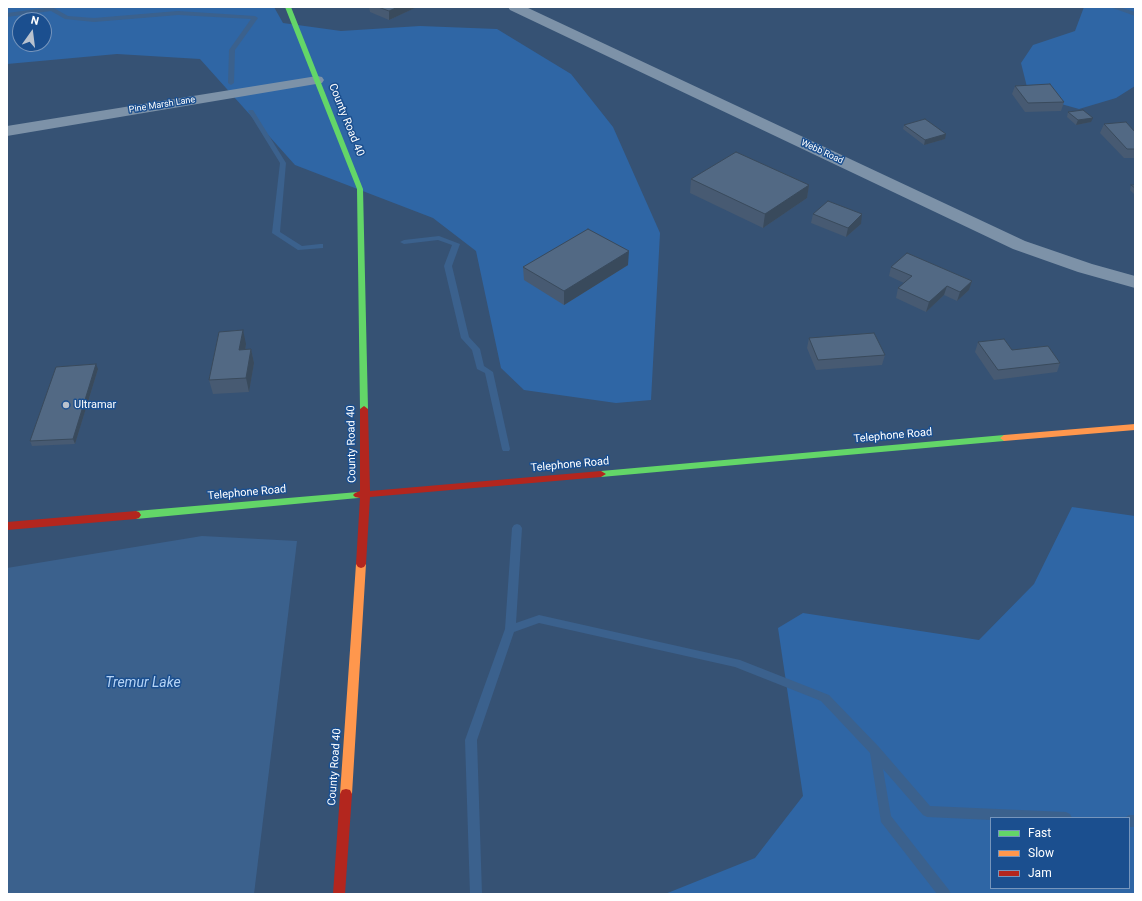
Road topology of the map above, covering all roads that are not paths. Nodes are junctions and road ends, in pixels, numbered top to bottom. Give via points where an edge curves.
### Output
1 (288, 7) edge
2 (515, 7) edge
3 (317, 80) junction
4 (7, 131) edge
5 (1135, 282) edge
6 (1135, 427) edge
7 (365, 495) junction
8 (7, 526) edge
9 (339, 894) edge

1 - 3 main road, County Road 40
2 - 5 street, Webb Road via 1019,245
3 - 4 street, Pine Marsh Lane
3 - 7 main road, County Road 40 via 360,189
6 - 7 main road, Telephone Road
7 - 8 main road, Telephone Road
7 - 9 main road, County Road 40

